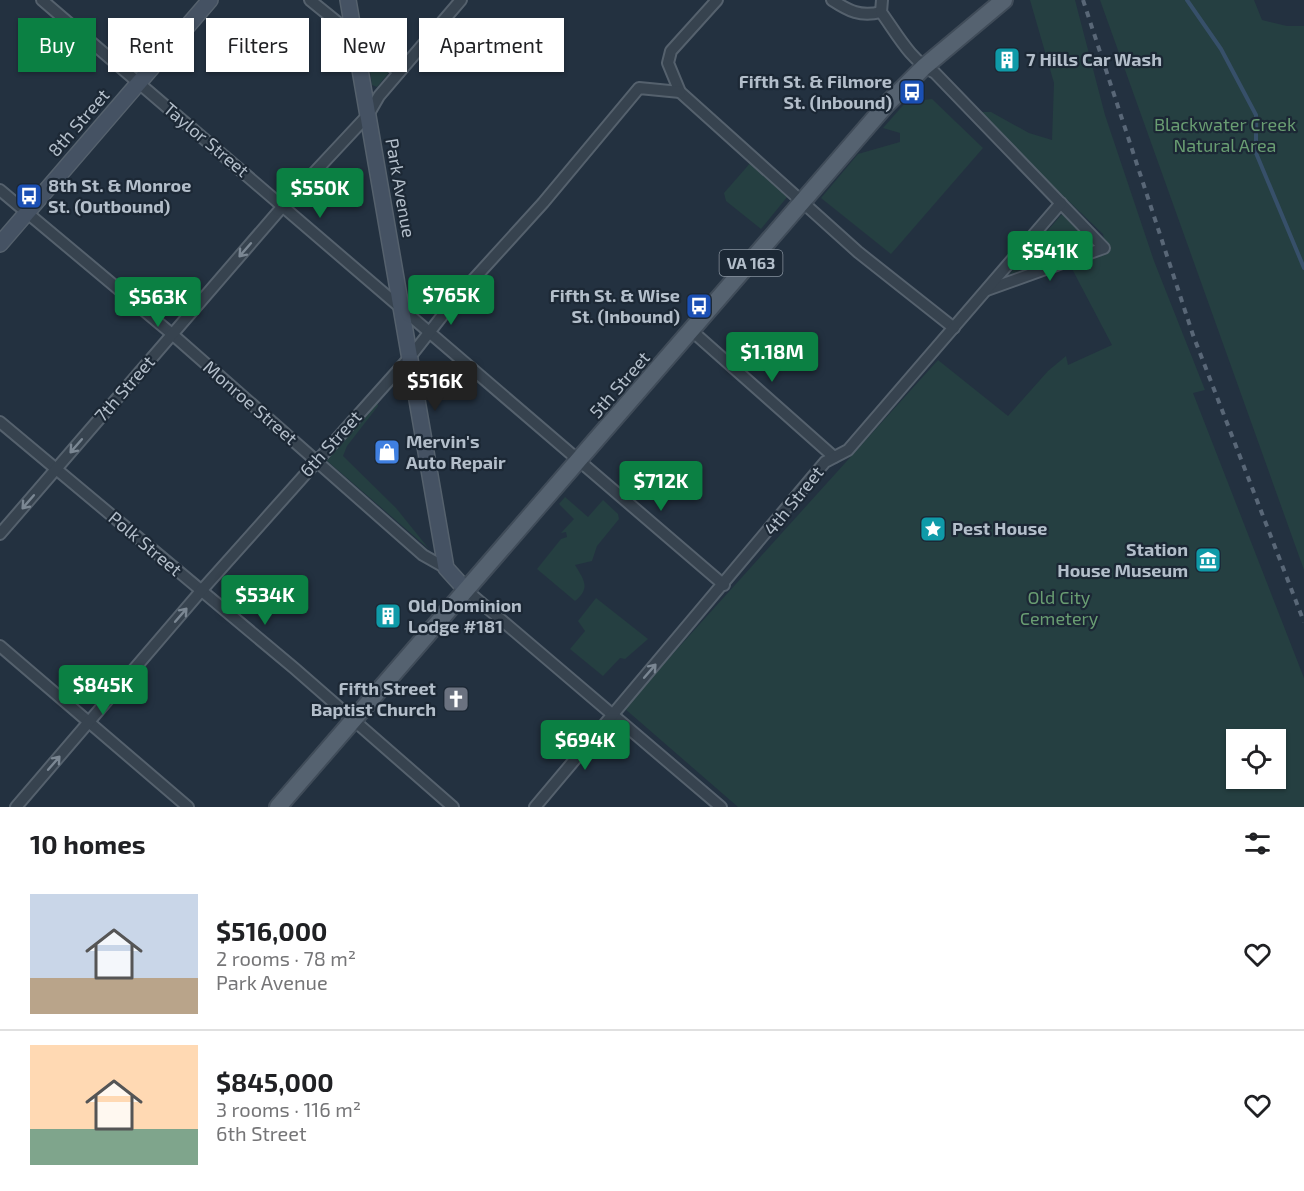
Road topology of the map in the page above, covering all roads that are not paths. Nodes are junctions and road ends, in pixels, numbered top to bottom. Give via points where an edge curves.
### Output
1 (42, 0) edge
2 (210, 0) edge
3 (310, 0) edge
4 (348, 0) edge
5 (461, 0) edge
6 (717, 0) edge
7 (832, 0) edge
8 (882, 0) edge
9 (1004, 0) edge
10 (881, 12) junction
11 (332, 18) edge
12 (351, 18) edge
13 (407, 63) edge
14 (924, 68) junction
15 (360, 72) edge
16 (399, 72) edge
17 (139, 83) junction
18 (680, 92) junction
19 (368, 115) junction
20 (0, 190) edge
21 (804, 201) junction
22 (1061, 203) junction
23 (283, 206) junction
24 (27, 213) junction
25 (0, 244) edge
26 (986, 290) junction
27 (400, 307) junction
28 (954, 328) junction
29 (428, 332) junction
30 (692, 332) junction
31 (172, 334) junction
32 (410, 357) junction
33 (0, 422) edge
34 (834, 457) junction
35 (580, 460) junction
36 (316, 461) junction
37 (56, 470) junction
38 (0, 534) edge
39 (446, 568) junction
40 (724, 585) junction
41 (465, 589) junction
42 (201, 591) junction
43 (0, 646) edge
44 (613, 716) junction
45 (353, 720) junction
46 (88, 722) junction
47 (16, 807) edge
48 (188, 807) edge
49 (278, 807) edge
50 (453, 807) edge
51 (535, 807) edge
52 (721, 807) edge

1 - 17 street, Taylor Street
2 - 17 main road, 8th Street
3 - 11 street
4 - 12 main road, Park Avenue
5 - 13 street, 7th Street
6 - 18 street via 671,51 668,63
7 - 10 street via 855,14
8 - 10 street
9 - 14 main road, 5th Street / VA 163
10 - 14 street
14 - 21 main road, 5th Street / VA 163 via 886,105
14 - 22 street via 935,73
15 - 19 main road, Park Avenue
16 - 19 street, 7th Street
17 - 23 street, Taylor Street
17 - 24 main road, 8th Street
18 - 21 street
18 - 29 street, 6th Street via 639,88
19 - 23 street, 7th Street
19 - 27 main road, Park Avenue
20 - 24 street, Monroe Street
21 - 28 street via 858,252
21 - 30 main road, 5th Street / VA 163
22 - 26 street, 4th Street
22 - 26 street via 1104,248
23 - 27 street, Taylor Street
23 -> 31 street, 7th Street
24 - 25 main road, 8th Street
24 - 31 street, Monroe Street
26 - 28 street, 4th Street
27 - 29 street, Taylor Street
27 - 32 main road, Park Avenue
28 - 34 street, 4th Street via 848,450
29 - 32 street, 6th Street
29 - 35 street, Taylor Street
30 - 34 street
30 - 35 main road, 5th Street / VA 163
31 - 36 street, Monroe Street
31 -> 37 street, 7th Street
32 - 36 street, 6th Street
32 - 39 main road, Park Avenue
33 - 37 street, Polk Street
34 - 40 street, 4th Street via 825,462
35 - 40 street, Taylor Street
35 - 41 main road, 5th Street / VA 163
36 - 39 street, Monroe Street via 423,555
36 - 42 street, 6th Street
37 -> 38 street, 7th Street
37 - 42 street, Polk Street
39 - 41 main road
44 -> 40 street, 4th Street
41 - 44 street
41 - 45 main road, 5th Street / VA 163
42 - 45 street, Polk Street
46 -> 42 street, 6th Street
43 - 46 street
44 - 51 street, 4th Street
44 - 52 street
45 - 49 main road, 5th Street / VA 163
45 - 50 street, Polk Street
47 -> 46 street, 6th Street
46 - 48 street

